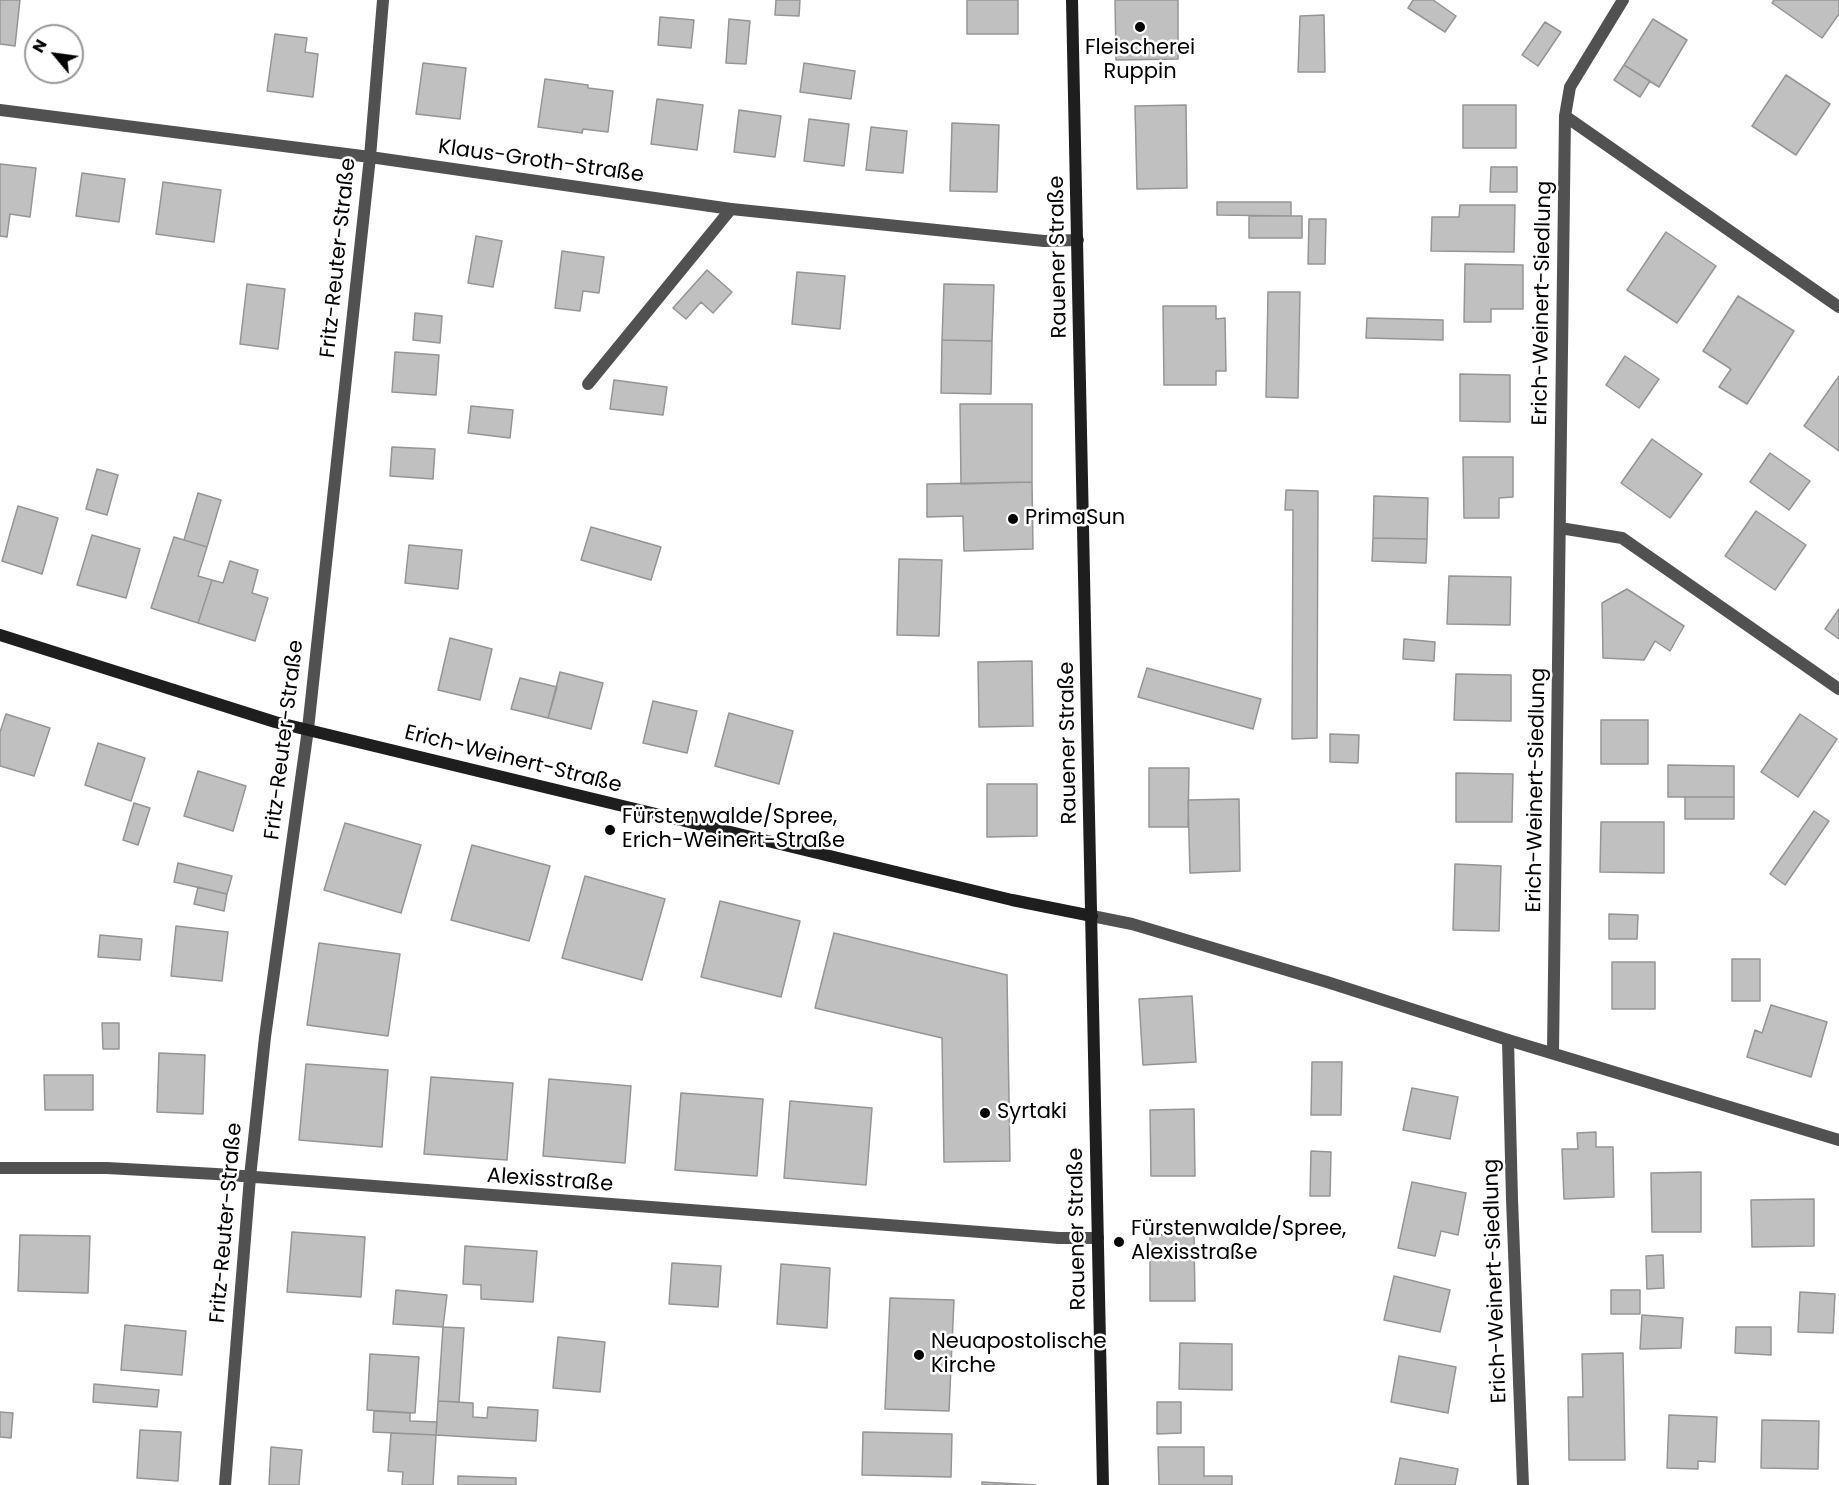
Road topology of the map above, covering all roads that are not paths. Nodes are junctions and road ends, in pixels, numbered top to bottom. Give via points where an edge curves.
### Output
1 (383, 0) edge
2 (1072, 0) edge
3 (1623, 0) edge
4 (0, 110) edge
5 (1565, 116) junction
6 (370, 157) junction
7 (731, 209) junction
8 (1078, 240) junction
9 (1839, 307) edge
10 (588, 384) dead end
11 (1560, 528) junction
12 (0, 635) edge
13 (1839, 689) edge
14 (308, 729) junction
15 (1092, 916) junction
16 (1508, 1040) junction
17 (1553, 1053) junction
18 (1839, 1140) edge
19 (0, 1168) edge
20 (250, 1177) junction
21 (1098, 1238) junction
22 (225, 1485) edge
23 (1103, 1485) edge
24 (1523, 1485) edge

1 - 6 street, Fritz-Reuter-Straße
2 - 8 main road, Rauener Straße
3 - 5 street, Erich-Weinert-Siedlung via 1570,87
4 - 6 street, Klaus-Groth-Straße
5 - 9 street
5 - 11 street, Erich-Weinert-Siedlung
6 - 7 street, Klaus-Groth-Straße
6 - 14 street, Fritz-Reuter-Straße
7 - 8 street, Klaus-Groth-Straße via 1044,241
7 - 10 street
8 - 15 main road, Rauener Straße
11 - 13 street via 1622,538
11 - 17 street, Erich-Weinert-Siedlung
12 - 14 main road, Erich-Weinert-Straße
14 - 15 main road, Erich-Weinert-Straße via 910,876
14 - 20 street, Fritz-Reuter-Straße via 265,1037
15 - 16 street via 1132,924 1327,982
15 - 21 main road, Rauener Straße
16 - 17 street
16 - 24 street, Erich-Weinert-Siedlung
17 - 18 street
19 - 20 street, Alexisstraße via 106,1168
20 - 21 street, Alexisstraße
20 - 22 street, Fritz-Reuter-Straße
21 - 23 main road, Rauener Straße

